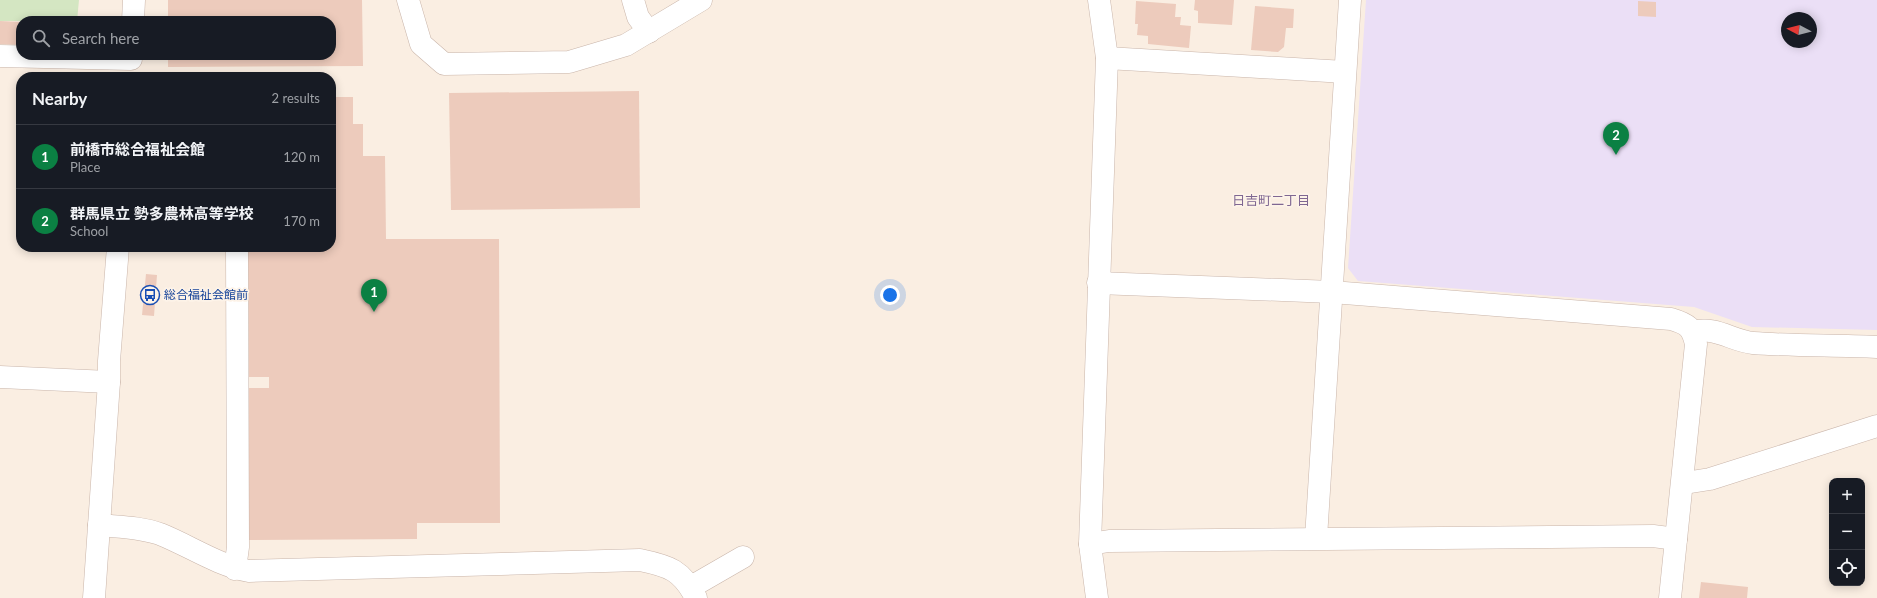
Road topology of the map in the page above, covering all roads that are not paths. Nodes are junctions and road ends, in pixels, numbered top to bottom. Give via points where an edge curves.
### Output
1 (134, 0) edge
2 (408, 0) edge
3 (633, 0) edge
4 (701, 0) edge
5 (1099, 0) edge
6 (1350, 0) edge
7 (133, 16) edge
8 (649, 32) junction
9 (0, 56) edge
10 (16, 57) edge
11 (1107, 58) junction
12 (65, 60) edge
13 (130, 64) edge
14 (1345, 72) junction
15 (118, 252) edge
16 (237, 252) edge
17 (1098, 283) junction
18 (1332, 292) junction
19 (1693, 332) junction
20 (1877, 347) edge
21 (0, 377) edge
22 (109, 382) junction
23 (1877, 426) edge
24 (1682, 479) junction
25 (99, 525) junction
26 (1316, 538) junction
27 (1676, 539) junction
28 (1090, 544) junction
29 (743, 557) dead end
30 (235, 568) junction
31 (693, 593) edge
32 (94, 598) edge
33 (1098, 598) edge
34 (1670, 598) edge

1 - 7 street
2 - 8 street via 421,44 444,64 568,62 626,45
3 - 8 street via 638,17
4 - 8 street
5 - 11 street
6 - 14 street
9 - 10 street
11 - 14 street
11 - 17 street
12 - 13 street
14 - 18 street
15 - 22 street
16 - 30 street via 238,547
17 - 18 street
17 - 28 street
18 - 19 street via 1670,319 1684,323
18 - 26 street
19 - 20 street via 1712,330 1751,343
19 - 24 street via 1696,344
21 - 22 street
22 - 25 street
23 - 24 street via 1710,479 1691,482
24 - 27 street
25 - 30 street via 139,528 160,534
25 - 32 street
26 - 27 street via 1653,536
26 - 28 street via 1109,541
27 - 34 street
28 - 33 street
29 - 31 street
30 - 31 street via 249,571 640,560 663,564 678,573

